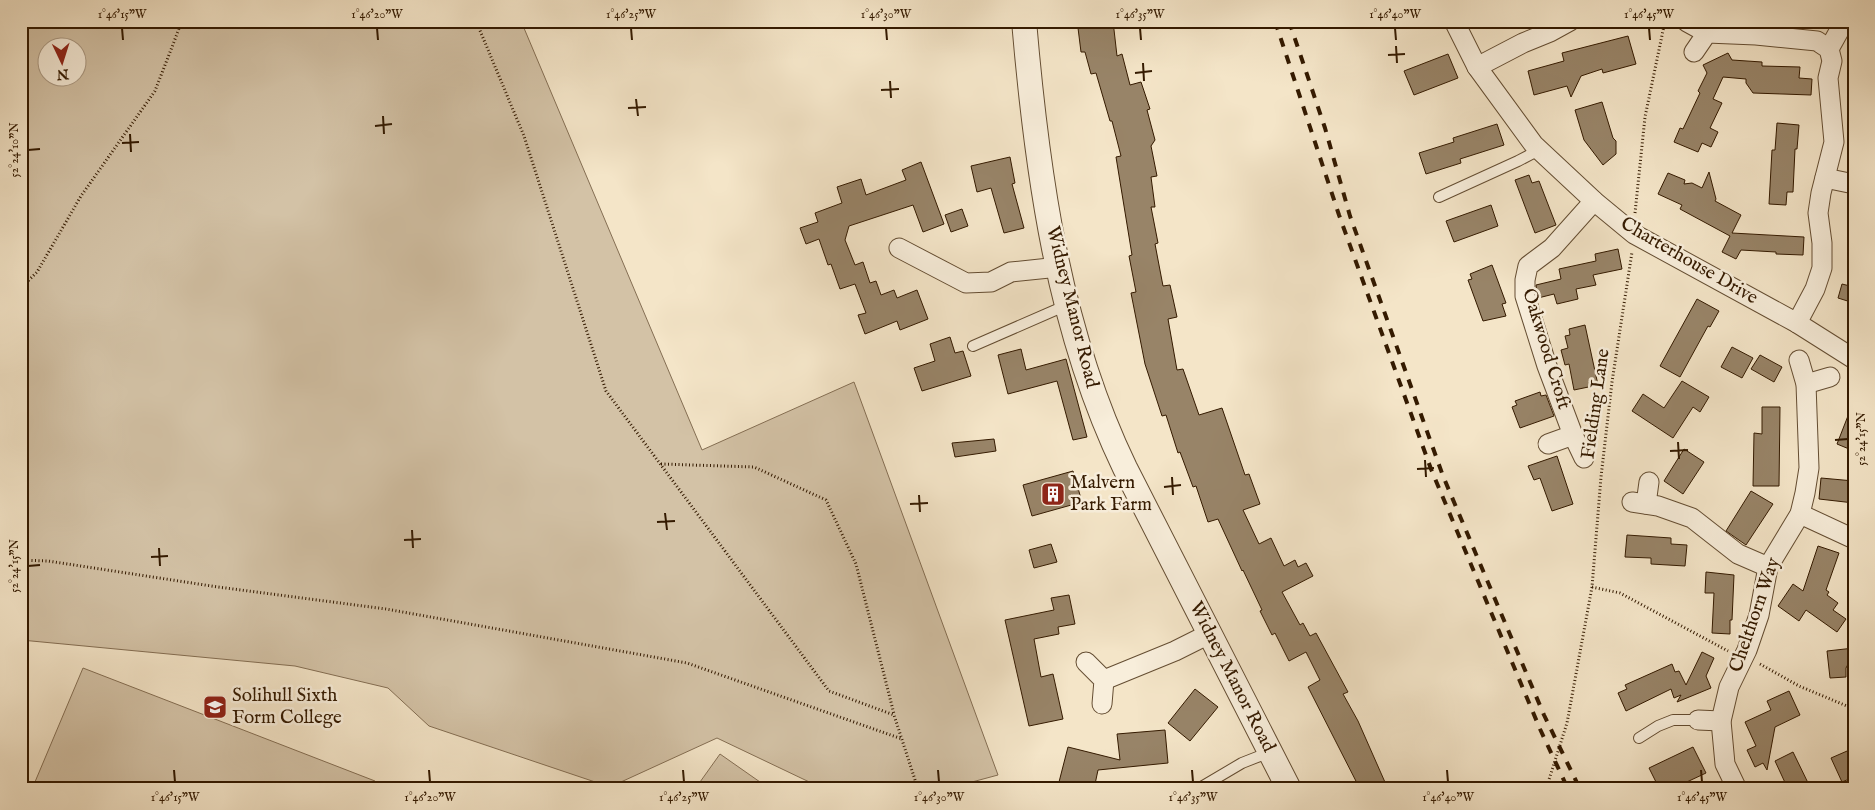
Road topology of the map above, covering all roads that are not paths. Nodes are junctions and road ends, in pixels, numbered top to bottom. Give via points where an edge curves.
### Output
1 (1024, 21) edge
2 (1454, 21) edge
3 (1570, 21) edge
4 (1687, 22) edge
5 (1839, 31) dead end
6 (1707, 33) junction
7 (1829, 49) junction
8 (1694, 52) dead end
9 (1478, 67) junction
10 (1539, 150) junction
11 (1825, 178) junction
12 (1854, 184) edge
13 (1438, 197) dead end
14 (1594, 201) junction
15 (899, 248) dead end
16 (1059, 267) junction
17 (1068, 304) junction
18 (1797, 323) junction
19 (973, 346) dead end
20 (1854, 359) edge
21 (1799, 360) dead end
22 (1830, 377) dead end
23 (1806, 384) junction
24 (1573, 435) junction
25 (1548, 444) dead end
26 (1584, 458) dead end
27 (1649, 482) dead end
28 (1800, 514) junction
29 (1854, 539) edge
30 (1768, 567) junction
31 (1211, 633) junction
32 (1086, 662) dead end
33 (1104, 680) junction
34 (1102, 704) dead end
35 (1698, 720) joint
36 (1721, 721) junction
37 (1639, 738) dead end
38 (1270, 752) junction
39 (1198, 789) edge
40 (1289, 789) edge
41 (1737, 789) edge

1 - 16 street, Widney Manor Road via 1042,185
2 - 9 street, Charterhouse Drive
3 - 9 street
4 - 6 street
5 - 7 street
6 - 7 street via 1817,40
6 - 8 street
7 - 11 street via 1832,61 1828,78 1834,142
9 - 10 street, Charterhouse Drive
10 - 13 lane
10 - 14 street, Charterhouse Drive
11 - 12 street
11 - 18 street via 1818,213 1822,268
14 - 18 street, Charterhouse Drive via 1634,234
14 - 24 street, Oakwood Croft via 1552,248 1528,266 1525,280 1525,296
15 - 16 street via 966,283 991,282 1011,272
16 - 17 street, Widney Manor Road
17 - 19 lane
17 - 31 street, Widney Manor Road via 1086,374 1106,428
18 - 20 street, Charterhouse Drive
21 - 23 street, Chelthorn Way
22 - 23 street
23 - 28 street, Chelthorn Way via 1809,468
24 - 25 street, Oakwood Croft
24 - 26 street, Oakwood Croft
27 - 30 street via 1639,503 1692,518 1738,554
28 - 29 street
28 - 30 street, Chelthorn Way
30 - 36 street, Chelthorn Way via 1758,615 1747,650 1729,687
31 - 33 street
31 - 38 street, Widney Manor Road
32 - 33 street
33 - 34 street
35 - 36 street
35 - 37 lane via 1673,720
36 - 41 street, Chelthorn Way via 1725,764
38 - 39 lane via 1242,762
38 - 40 street, Widney Manor Road

